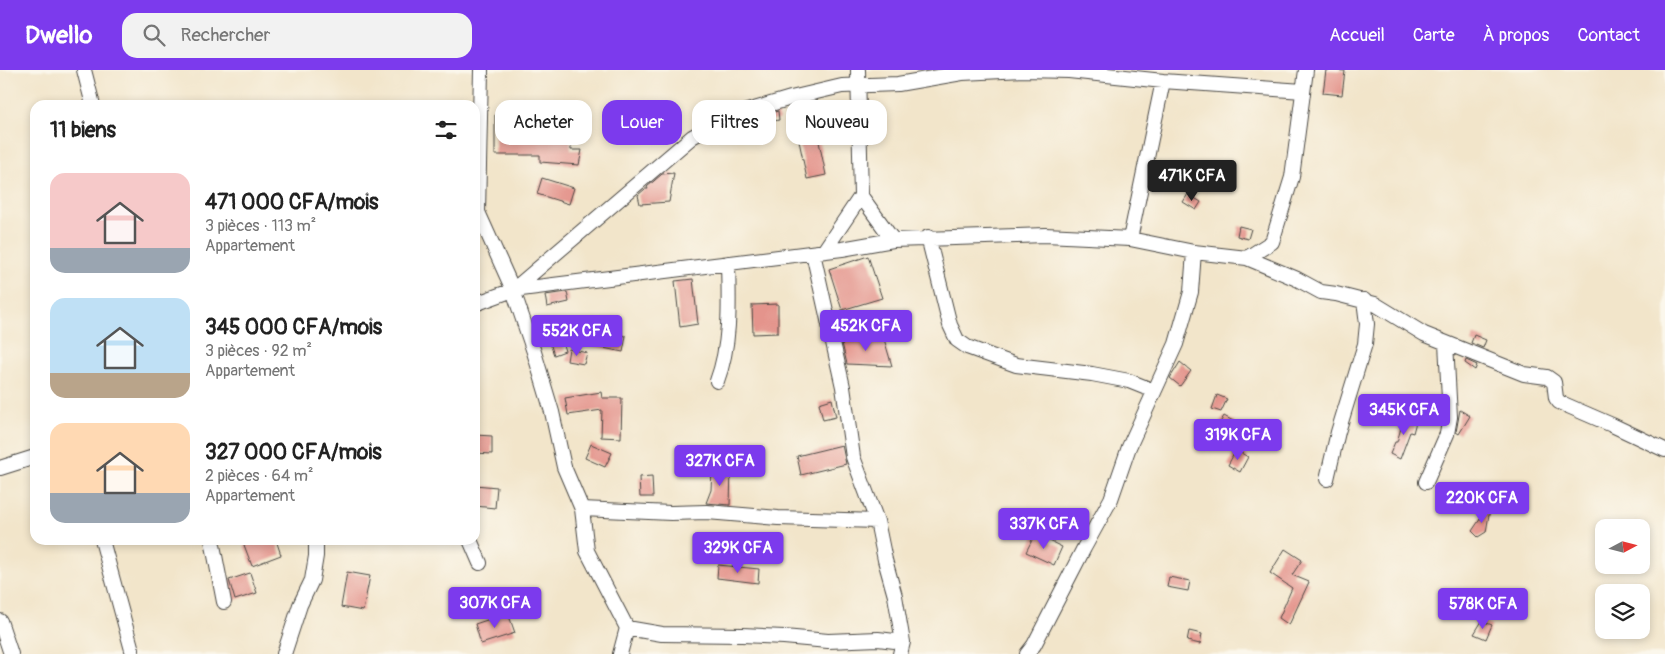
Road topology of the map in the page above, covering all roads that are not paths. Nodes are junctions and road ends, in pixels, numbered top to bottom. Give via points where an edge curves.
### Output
1 (84, 70) edge
2 (481, 70) edge
3 (858, 70) edge
4 (1306, 70) edge
5 (1069, 71) edge
6 (1178, 76) edge
7 (1163, 81) junction
8 (859, 87) junction
9 (1303, 91) junction
10 (92, 100) edge
11 (480, 100) edge
12 (861, 196) junction
13 (480, 220) edge
14 (928, 238) junction
15 (1130, 239) junction
16 (893, 240) junction
17 (1272, 242) junction
18 (818, 252) junction
19 (1194, 252) junction
20 (1247, 258) junction
21 (728, 263) junction
22 (1273, 269) junction
23 (513, 290) junction
24 (1364, 300) junction
25 (480, 302) edge
26 (1446, 343) junction
27 (717, 381) dead end
28 (1154, 391) junction
29 (1665, 450) edge
30 (30, 459) edge
31 (0, 468) edge
32 (1327, 479) dead end
33 (1426, 482) dead end
34 (582, 509) junction
35 (877, 521) junction
36 (103, 545) edge
37 (213, 545) edge
38 (316, 545) edge
39 (472, 545) edge
40 (480, 564) dead end
41 (224, 602) dead end
42 (0, 621) edge
43 (627, 628) junction
44 (902, 648) edge
45 (132, 650) dead end
46 (11, 654) edge
47 (284, 654) edge
48 (620, 654) edge
49 (1027, 654) edge

1 - 10 street
2 - 11 street
3 - 8 street
4 - 9 street
5 - 7 street
5 - 8 street via 962,73
6 - 7 street
6 - 9 street
7 - 15 street
8 - 12 street
8 - 23 street via 842,86 727,117 692,137
9 - 17 street via 1292,177
12 - 16 street
12 - 18 street
13 - 23 street
14 - 15 street via 1045,235
14 - 16 street
14 - 28 street via 956,340 1016,365 1092,374 1129,381
15 - 19 street
16 - 18 street
17 - 20 street
17 - 22 street
18 - 21 street
18 - 35 street via 853,457
19 - 20 street
19 - 28 street via 1191,292 1176,344
20 - 22 street
21 - 23 street
21 - 27 street via 729,309 723,365
22 - 24 street via 1321,292
23 - 25 street
23 - 34 street via 547,395 564,467
24 - 26 street
24 - 32 street via 1365,344
26 - 29 street via 1524,374 1547,377 1554,382 1559,402
26 - 33 street via 1450,417 1447,434
28 - 49 street via 1129,447 1111,499
30 - 31 street
34 - 35 street
34 - 43 street via 587,551
35 - 44 street via 895,596
36 - 45 street
37 - 41 street
38 - 47 street via 312,580
39 - 40 street
42 - 46 street
43 - 44 street via 662,634 751,635 828,641 878,639
43 - 48 street

